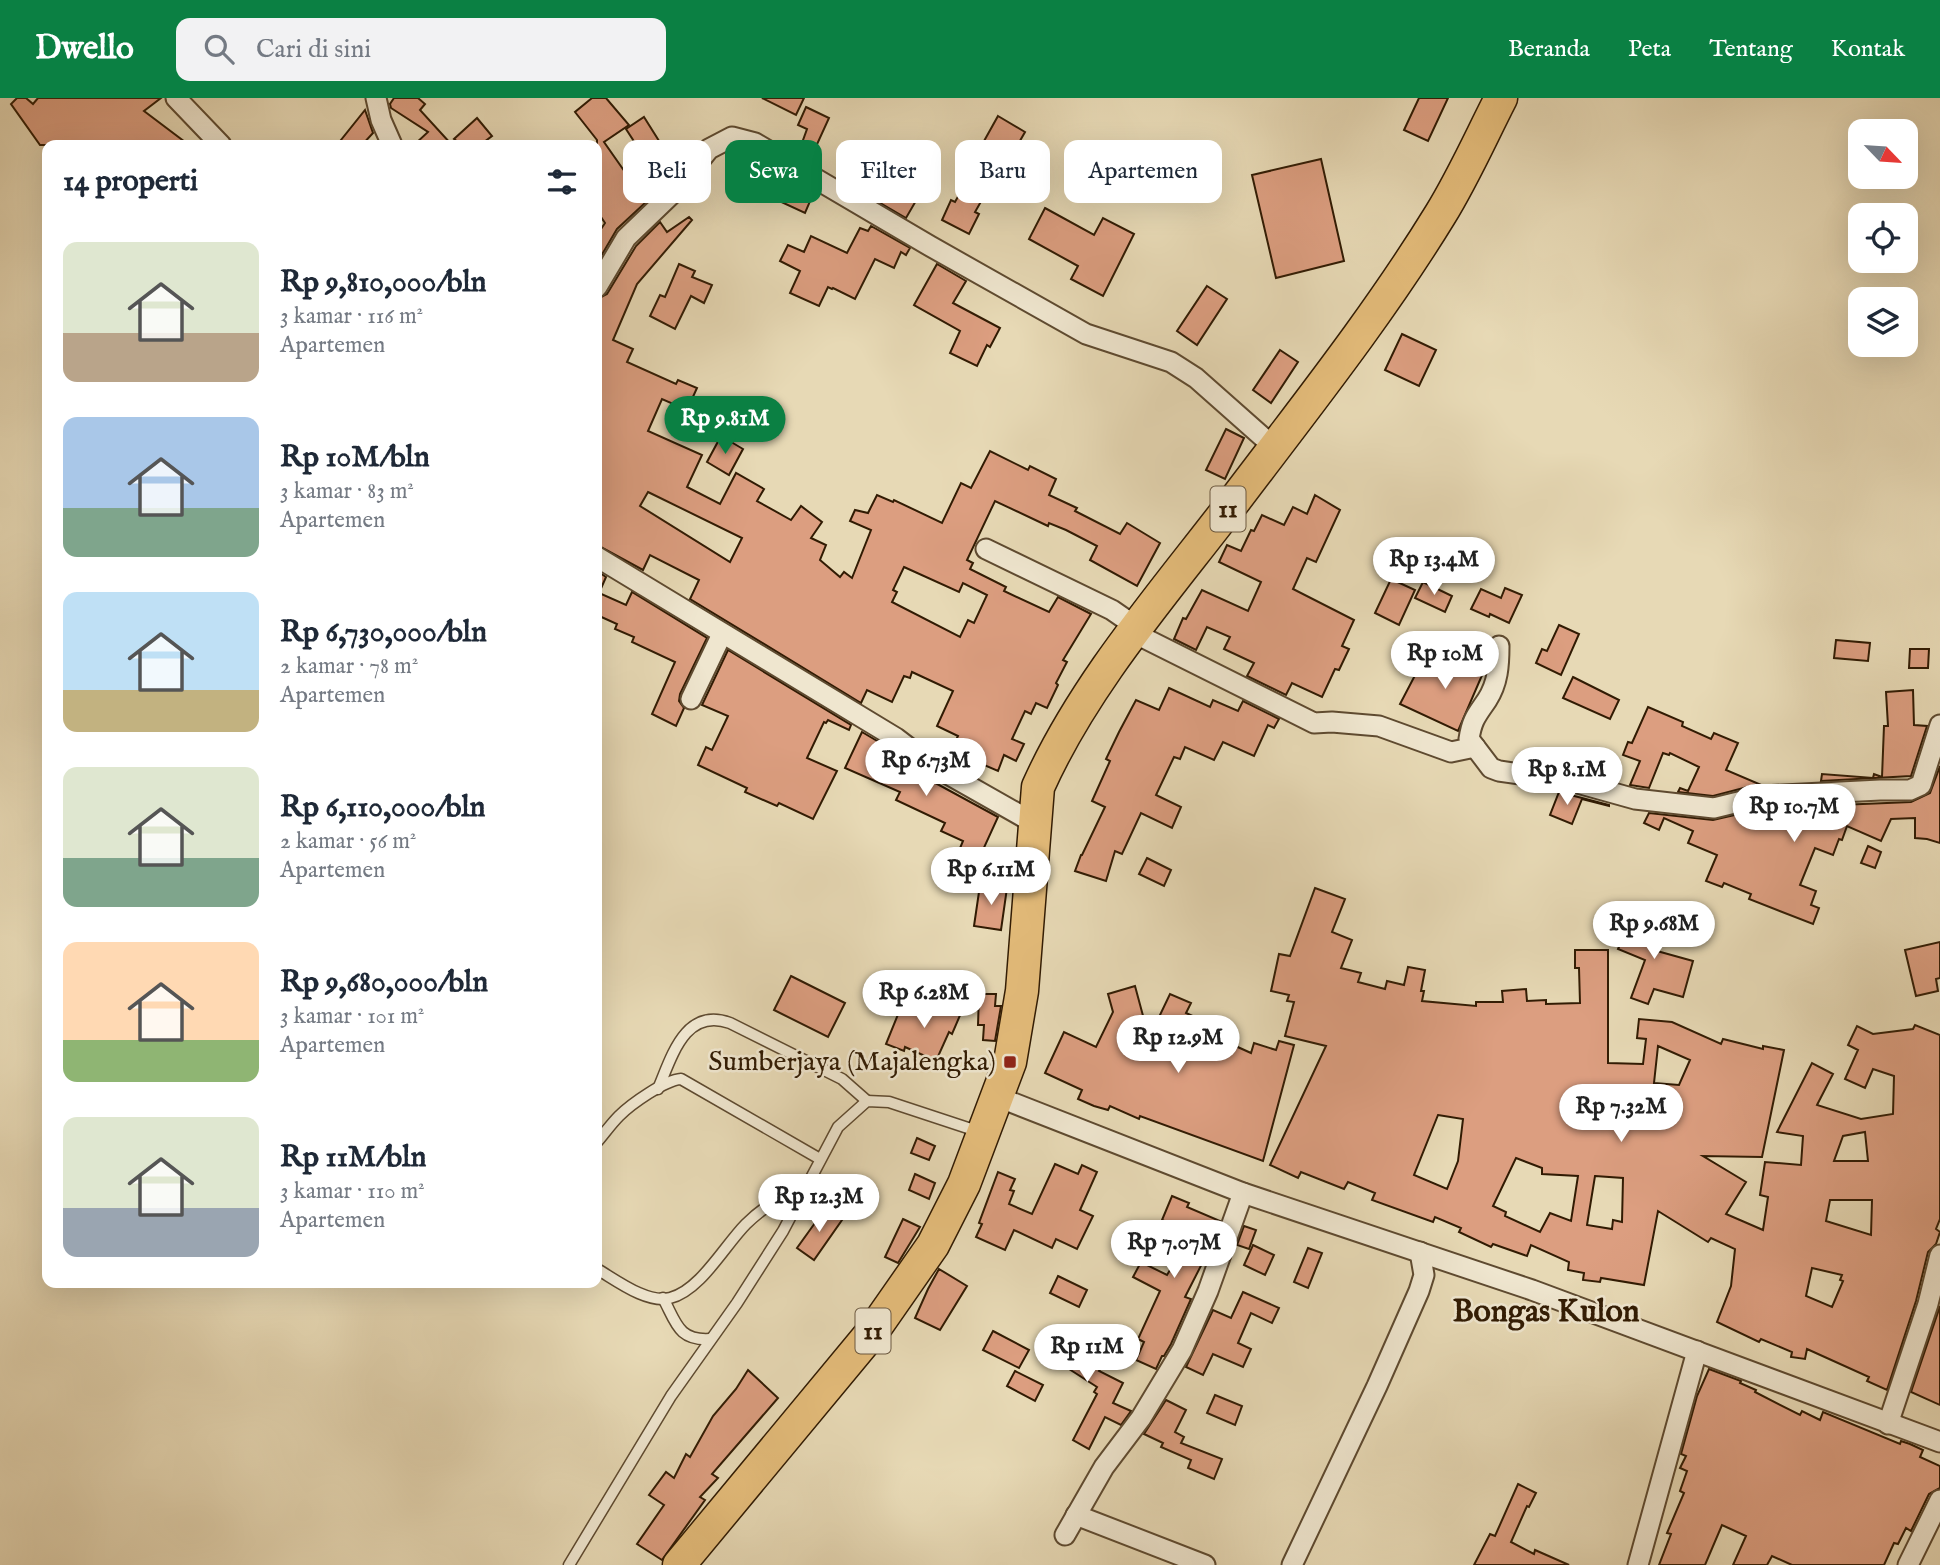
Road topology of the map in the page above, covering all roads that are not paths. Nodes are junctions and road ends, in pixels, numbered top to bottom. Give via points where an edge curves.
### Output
1 (176, 98) edge
2 (376, 98) edge
3 (1501, 98) edge
4 (216, 140) edge
5 (391, 140) edge
6 (602, 278) edge
7 (1275, 448) junction
8 (986, 549) dead end
9 (602, 560) edge
10 (1136, 630) junction
11 (722, 634) junction
12 (1499, 646) dead end
13 (691, 699) dead end
14 (1940, 725) edge
15 (1475, 747) junction
16 (1034, 824) junction
17 (658, 1089) junction
18 (998, 1097) junction
19 (866, 1101) junction
20 (984, 1133) junction
21 (602, 1136) edge
22 (820, 1158) junction
23 (808, 1180) junction
24 (1243, 1193) junction
25 (1420, 1251) junction
26 (1940, 1255) edge
27 (602, 1272) edge
28 (663, 1298) junction
29 (710, 1339) junction
30 (1697, 1351) junction
31 (1888, 1424) junction
32 (1940, 1442) edge
33 (1940, 1500) edge
34 (1076, 1515) junction
35 (1065, 1535) dead end
36 (569, 1565) edge
37 (679, 1565) edge
38 (1205, 1565) edge
39 (1292, 1565) edge
40 (1638, 1565) edge
41 (1908, 1565) edge

1 - 4 street
2 - 5 street
3 - 7 highway, 11 via 1440,215
6 - 7 street via 625,238 677,189 709,149 732,137 755,143 1086,334 1171,362 1196,378
7 - 10 highway, 11
8 - 10 street via 1112,610
9 - 11 street
10 - 15 street via 1314,723 1379,726 1451,752
10 - 16 highway, 11 via 1051,757 1038,788
11 - 13 street
11 - 16 street
12 - 15 street via 1496,681 1471,724 1469,739
14 - 15 street via 1919,788 1763,796 1714,808 1634,799 1574,782 1499,771 1491,768
16 - 18 highway, 11 via 1022,991 1010,1062
17 - 19 lane via 684,1034 692,1025 716,1019 842,1079
17 - 21 lane via 620,1115
17 - 22 lane via 681,1079
18 - 20 highway, 11
18 - 24 street
19 - 20 lane via 890,1102
19 - 22 lane via 838,1127
20 - 37 highway, 11 via 944,1224 904,1288
22 - 23 lane
23 - 28 lane via 768,1204 693,1285
23 - 29 lane via 783,1231
24 - 25 street
24 - 34 street via 1182,1350
25 - 30 street
25 - 39 street via 1424,1275 1419,1291
26 - 31 street
27 - 28 lane via 639,1294
28 - 29 lane via 675,1324 687,1335
29 - 36 lane
30 - 31 street
30 - 40 street
31 - 32 street
33 - 41 street
34 - 35 street
34 - 38 street

